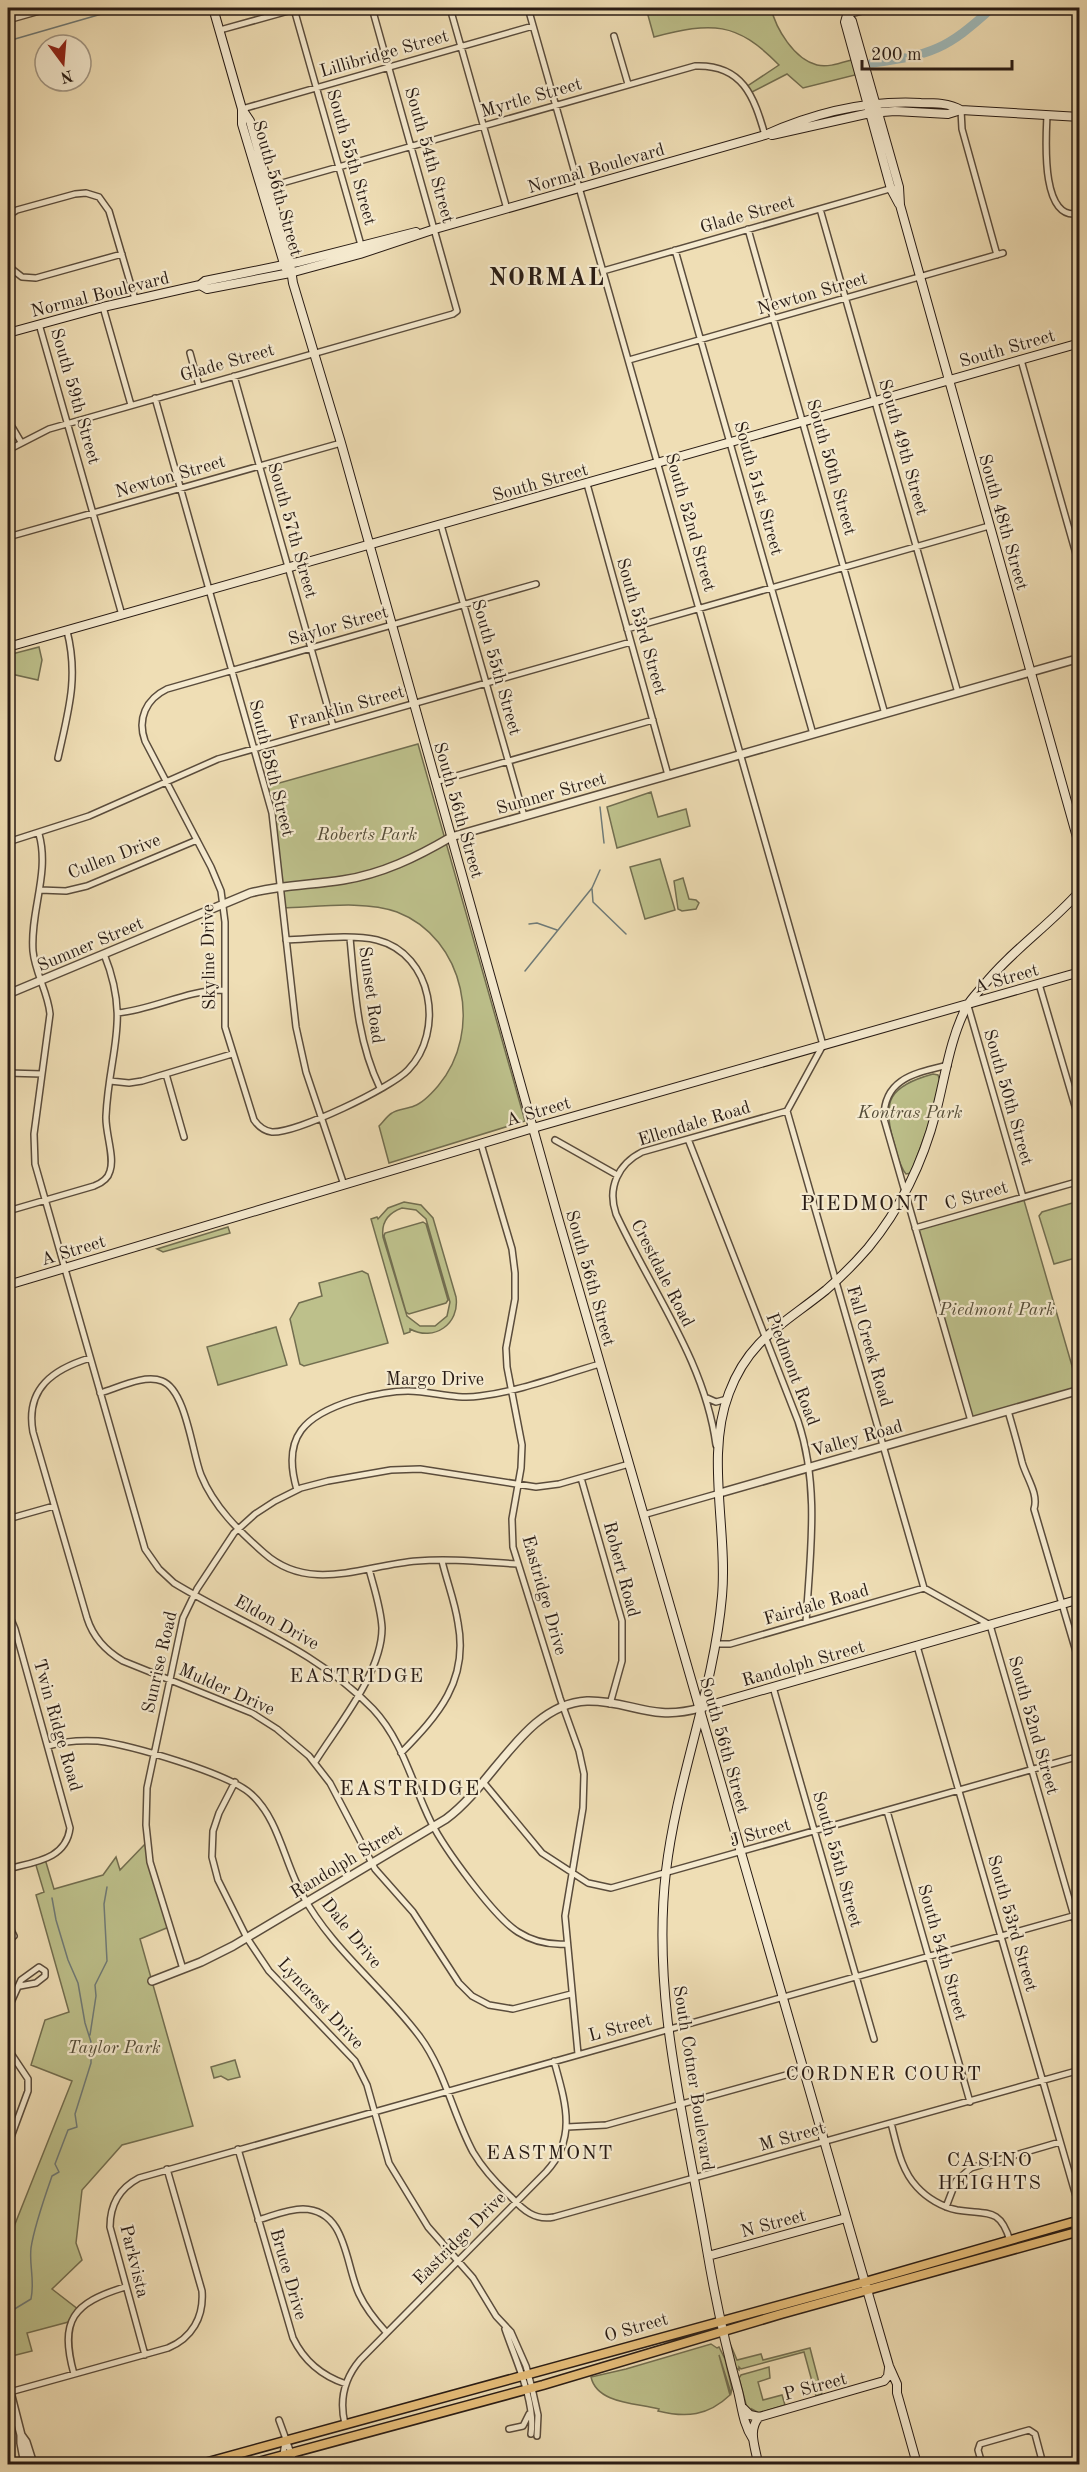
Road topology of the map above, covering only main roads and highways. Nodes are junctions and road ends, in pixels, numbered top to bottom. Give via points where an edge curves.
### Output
1 (213, 8) edge
2 (846, 11) edge
3 (872, 104) junction
4 (242, 109) junction
5 (961, 110) junction
6 (874, 113) junction
7 (1080, 117) edge
8 (765, 135) junction
9 (435, 229) junction
10 (286, 264) junction
11 (290, 273) junction
12 (200, 285) junction
13 (8, 333) edge
14 (1080, 344) edge
15 (949, 381) junction
16 (368, 546) junction
17 (8, 648) edge
18 (1080, 848) edge
19 (1080, 891) edge
20 (1080, 972) edge
21 (968, 1004) junction
22 (533, 1128) junction
23 (8, 1285) edge
24 (1080, 1599) edge
25 (700, 1708) junction
26 (711, 1746) junction
27 (691, 1748) junction
28 (846, 2218) junction
29 (1080, 2220) edge
30 (1080, 2231) edge
31 (708, 2256) junction
32 (866, 2286) junction
33 (720, 2321) junction
34 (723, 2332) junction
35 (889, 2366) junction
36 (881, 2383) junction
37 (897, 2393) junction
38 (742, 2407) junction
39 (759, 2417) junction
40 (753, 2439) junction
41 (287, 2458) edge
42 (201, 2464) edge
43 (251, 2464) edge
44 (758, 2464) edge
45 (917, 2464) edge

1 - 4 main road, South 56th Street
2 - 3 main road, South 48th Street via 845,22
3 - 5 main road, Normal Boulevard via 929,103
3 - 6 main road, South 48th Street
3 - 8 main road, Normal Boulevard via 822,114
4 - 10 main road, South 56th Street via 242,124
4 - 10 main road, South 56th Street via 250,121
5 - 6 main road, Normal Boulevard via 948,114
5 - 7 main road, Normal Boulevard
6 - 8 main road, Normal Boulevard
6 - 15 main road, South 48th Street
8 - 9 main road, Normal Boulevard
9 - 10 main road, Normal Boulevard
9 - 11 main road, Normal Boulevard
10 - 11 main road, South 56th Street
10 - 12 main road, Normal Boulevard
11 - 12 main road, Normal Boulevard via 207,289
11 - 16 main road, South 56th Street
12 - 13 main road, Normal Boulevard via 103,306
14 - 15 main road, South Street
15 - 16 main road, South Street
15 - 18 main road, South 48th Street
16 - 17 main road, South Street
16 - 22 main road, South 56th Street
19 - 21 main road, South Cotner Boulevard via 994,973
20 - 21 main road, A Street
21 - 22 main road, A Street
21 - 25 main road, South Cotner Boulevard via 925,1147 905,1193 871,1244 836,1281 765,1336 742,1367 727,1399 719,1451 724,1568 715,1644
22 - 23 main road, A Street
22 - 25 main road, South 56th Street
24 - 25 main road, Randolph Street
25 - 26 main road, South 56th Street
25 - 27 main road, South Cotner Boulevard
26 - 27 main road via 700,1744
26 - 28 main road, South 56th Street
27 - 31 main road, South Cotner Boulevard via 674,1819 662,1947 668,2030
28 - 31 main road, N Street
28 - 32 main road, South 56th Street
29 - 32 main road, O Street
30 - 32 main road, O Street
31 - 33 main road, South Cotner Boulevard
32 - 33 main road, O Street
32 - 34 main road, O Street
32 - 35 main road, South 56th Street
33 - 34 main road, South Cotner Boulevard
33 - 42 main road, O Street
34 - 38 main road, South Cotner Boulevard
34 - 41 main road, O Street
35 - 36 main road via 888,2376
35 - 37 main road, South 56th Street
36 - 37 main road
36 - 39 main road, P Street
37 - 45 main road, South 56th Street
38 - 39 main road
38 - 40 main road, South Cotner Boulevard
39 - 40 main road
40 - 44 main road, South Cotner Boulevard
41 - 43 main road, O Street

